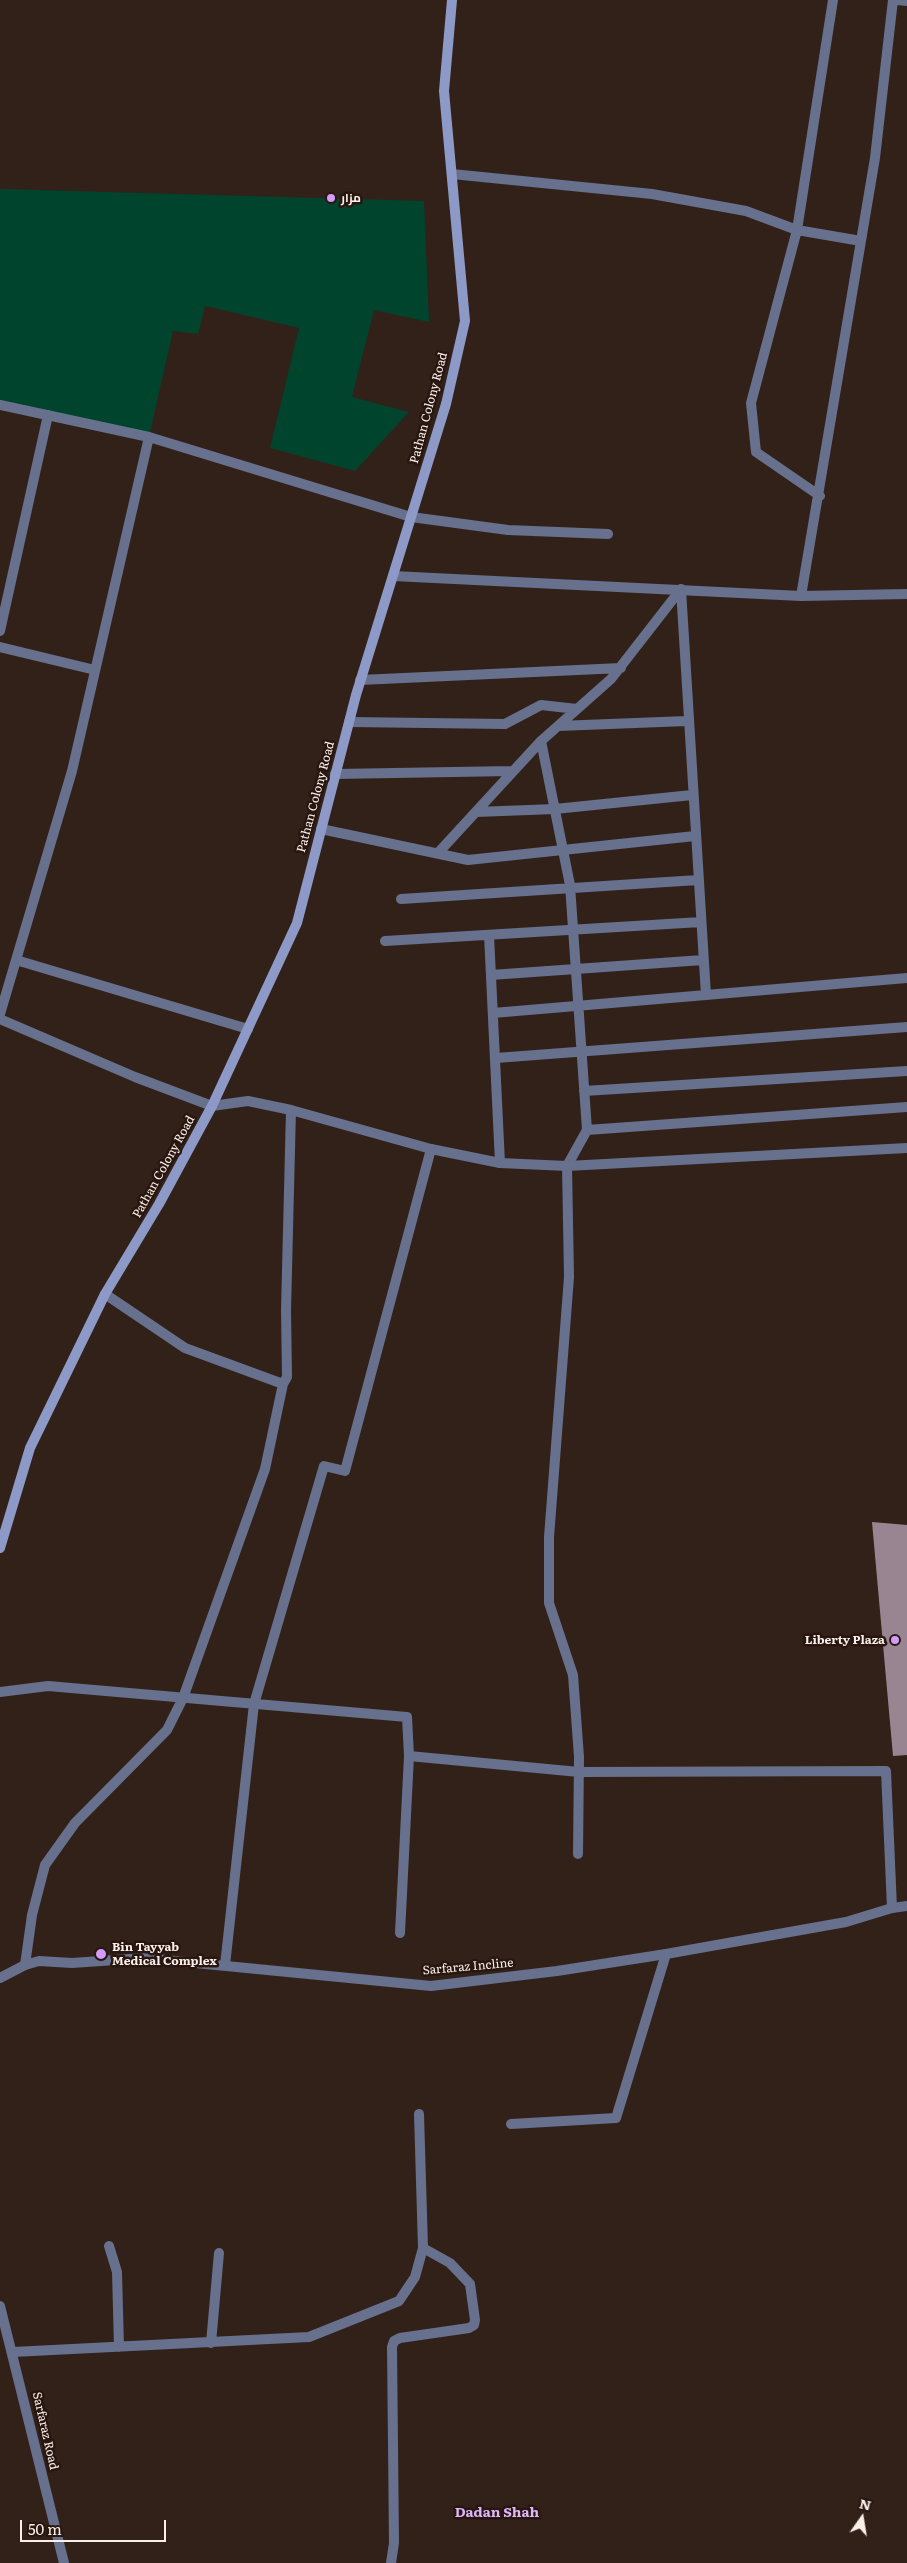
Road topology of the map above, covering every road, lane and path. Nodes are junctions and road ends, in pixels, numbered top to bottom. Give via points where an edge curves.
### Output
1 (452, 0) edge
2 (833, 0) edge
3 (892, 0) edge
4 (898, 0) edge
5 (907, 1) edge
6 (452, 174) junction
7 (798, 230) junction
8 (862, 242) junction
9 (0, 405) edge
10 (48, 415) junction
11 (149, 438) junction
12 (820, 496) junction
13 (411, 518) junction
14 (608, 534) dead end
15 (393, 576) junction
16 (681, 589) junction
17 (907, 594) edge
18 (801, 596) junction
19 (0, 631) edge
20 (0, 647) edge
21 (621, 668) junction
22 (95, 670) junction
23 (360, 680) junction
24 (577, 709) junction
25 (687, 720) junction
26 (349, 722) junction
27 (558, 726) junction
28 (541, 741) junction
29 (513, 771) junction
30 (335, 774) junction
31 (692, 795) junction
32 (555, 809) junction
33 (476, 812) junction
34 (321, 829) junction
35 (695, 836) junction
36 (563, 850) junction
37 (438, 853) junction
38 (698, 880) junction
39 (570, 888) junction
40 (401, 899) dead end
41 (701, 922) junction
42 (573, 930) junction
43 (490, 935) junction
44 (385, 941) dead end
45 (16, 960) junction
46 (703, 960) junction
47 (576, 969) junction
48 (490, 975) junction
49 (907, 978) edge
50 (706, 995) junction
51 (578, 1006) junction
52 (493, 1013) junction
53 (0, 1014) edge
54 (0, 1018) edge
55 (907, 1027) edge
56 (248, 1029) junction
57 (582, 1052) junction
58 (496, 1058) junction
59 (907, 1071) edge
60 (584, 1091) junction
61 (212, 1106) junction
62 (907, 1107) edge
63 (291, 1110) junction
64 (587, 1130) junction
65 (907, 1148) edge
66 (431, 1149) junction
67 (500, 1163) junction
68 (567, 1166) junction
69 (105, 1294) junction
70 (283, 1384) junction
71 (0, 1548) edge
72 (0, 1692) edge
73 (183, 1698) junction
74 (254, 1704) junction
75 (409, 1756) junction
76 (579, 1772) junction
77 (578, 1854) dead end
78 (907, 1906) edge
79 (892, 1908) junction
80 (400, 1933) dead end
81 (666, 1954) junction
82 (24, 1965) junction
83 (225, 1965) junction
84 (0, 1978) edge
85 (419, 2114) dead end
86 (511, 2124) dead end
87 (109, 2246) dead end
88 (422, 2248) junction
89 (218, 2252) dead end
90 (0, 2306) edge
91 (211, 2343) junction
92 (118, 2347) junction
93 (13, 2352) junction
94 (64, 2563) edge
95 (391, 2563) edge

1 - 6 main road, Pathan Colony Road via 444,91
2 - 7 street
3 - 8 street via 875,158
4 - 5 street
6 - 7 street via 652,194 746,211
6 - 13 main road, Pathan Colony Road via 465,321 446,404
7 - 8 street
7 - 12 street via 751,403 756,452
8 - 12 street
9 - 10 street
10 - 11 street
10 - 19 street
11 - 13 street
11 - 22 street
12 - 18 street
13 - 14 street via 508,530
13 - 15 main road, Pathan Colony Road
15 - 16 street
15 - 23 main road, Pathan Colony Road
16 - 18 street
16 - 21 street
16 - 25 street
17 - 18 street
20 - 22 street
21 - 23 street
21 - 24 street
22 - 45 street via 72,770
23 - 26 main road, Pathan Colony Road
24 - 26 street via 542,705 505,724
24 - 27 street
25 - 27 street
25 - 31 street
26 - 30 main road, Pathan Colony Road
27 - 28 street
28 - 29 street
28 - 32 street
29 - 30 street
29 - 33 street
30 - 34 main road, Pathan Colony Road
31 - 32 street
31 - 35 street
32 - 33 street
32 - 36 street
33 - 37 street
34 - 37 street
34 - 56 main road, Pathan Colony Road via 297,923
35 - 36 street
35 - 38 street
36 - 37 street via 468,860
36 - 39 street
38 - 39 street
38 - 41 street
39 - 40 street
39 - 42 street
41 - 42 street
41 - 46 street
42 - 43 street
42 - 47 street
43 - 44 street
43 - 48 street
45 - 53 street
45 - 56 street
46 - 47 street
46 - 50 street
47 - 48 street
47 - 51 street
48 - 52 street
49 - 50 street
50 - 51 street
51 - 52 street
51 - 57 street
52 - 58 street
54 - 61 street via 135,1078
55 - 57 street
56 - 61 main road, Pathan Colony Road
57 - 58 street
57 - 60 street
58 - 67 street
59 - 60 street
60 - 64 street
61 - 63 street via 248,1102
61 - 69 main road, Pathan Colony Road
62 - 64 street
63 - 66 street
63 - 70 street via 287,1377
64 - 68 street
65 - 68 street
66 - 67 street
66 - 74 street via 345,1471 324,1466
67 - 68 street
68 - 76 street via 569,1277 549,1538 549,1602 573,1675
69 - 70 street via 185,1348
69 - 71 main road, Pathan Colony Road via 30,1448
70 - 73 street via 265,1469
72 - 73 street via 48,1686
73 - 74 street
73 - 82 street via 167,1730 75,1824 45,1865
74 - 75 street via 407,1717
74 - 83 street
75 - 76 street
75 - 80 street
76 - 77 street
76 - 79 street via 886,1771
78 - 79 street, Sarfaraz Incline
79 - 81 street, Sarfaraz Incline via 846,1922
81 - 83 street, Sarfaraz Incline via 431,1986
81 - 86 street via 616,2118
82 - 83 street, Sarfaraz Incline via 144,1958
82 - 84 street, Sarfaraz Incline
85 - 88 street
87 - 92 street via 117,2272
88 - 91 street via 415,2277 399,2301 309,2337
88 - 95 street via 450,2263 470,2284 475,2320 474,2326 469,2328 394,2341 394,2543
89 - 91 street
90 - 93 street, Sarfaraz Road
91 - 92 street
92 - 93 street
93 - 94 street, Sarfaraz Road

